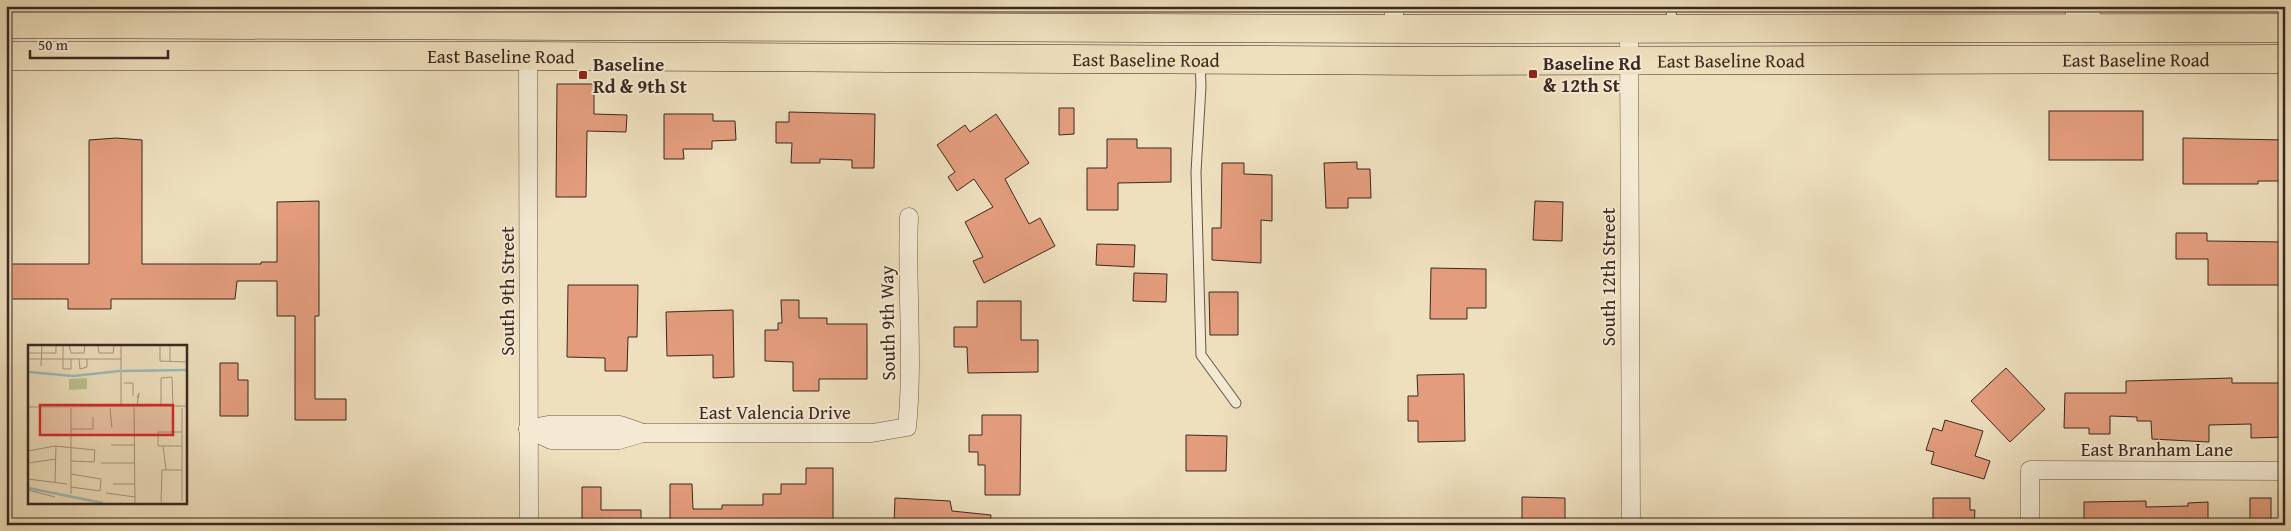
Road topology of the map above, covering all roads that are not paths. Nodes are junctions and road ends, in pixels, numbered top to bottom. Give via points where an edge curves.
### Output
1 (1672, 17) edge
2 (1394, 18) edge
3 (2083, 18) edge
4 (6, 24) edge
5 (529, 25) junction
6 (995, 27) junction
7 (1963, 28) junction
8 (2285, 28) edge
9 (1629, 29) junction
10 (6, 56) edge
11 (528, 56) junction
12 (995, 58) junction
13 (1200, 59) junction
14 (1629, 59) junction
15 (2285, 59) edge
16 (1393, 60) junction
17 (1962, 60) junction
18 (909, 217) dead end
19 (1236, 403) dead end
20 (907, 427) joint
21 (528, 429) junction
22 (2285, 471) edge
23 (529, 525) edge
24 (1631, 525) edge
25 (2030, 525) edge

1 - 7 main road, East Baseline Road
1 - 9 main road, East Baseline Road
2 - 6 main road, East Baseline Road
2 - 9 main road, East Baseline Road
2 - 16 main road
3 - 7 main road, East Baseline Road
3 - 8 main road, East Baseline Road
4 - 5 main road, East Baseline Road
5 - 6 main road, East Baseline Road
5 - 11 main road
6 - 12 main road
7 - 17 main road
9 - 14 street, South 12th Street
10 - 11 main road, East Baseline Road
11 - 12 main road, East Baseline Road
11 - 21 street, South 9th Street
12 - 13 main road, East Baseline Road
13 - 16 main road, East Baseline Road
13 - 19 lane via 1196,172 1201,355
14 - 16 main road, East Baseline Road
14 - 17 main road, East Baseline Road
14 - 24 street, South 12th Street
15 - 17 main road, East Baseline Road
18 - 20 street, South 9th Way via 910,397
20 - 21 street, East Valencia Drive via 872,433 643,433 619,440 551,440
21 - 23 street, South 9th Street
22 - 25 street, East Branham Lane via 2030,470

